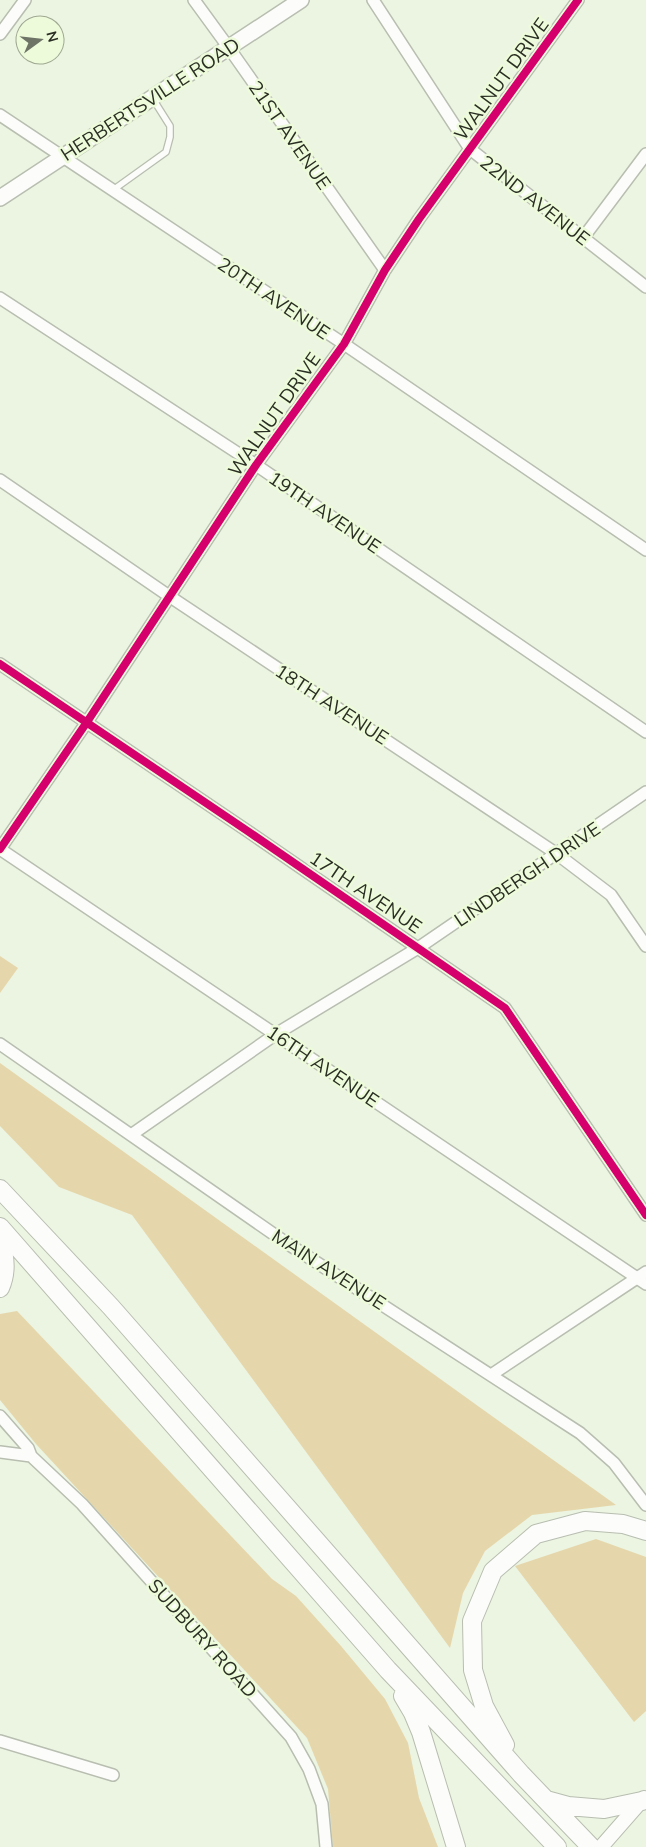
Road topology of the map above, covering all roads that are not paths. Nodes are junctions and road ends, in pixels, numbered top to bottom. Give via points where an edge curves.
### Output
1 (25, 0) edge
2 (301, 0) edge
3 (373, 0) edge
4 (578, 0) edge
5 (199, 3) edge
6 (0, 34) edge
7 (229, 48) junction
8 (152, 97) junction
9 (0, 116) edge
10 (470, 148) junction
11 (646, 154) edge
12 (62, 156) junction
13 (113, 190) junction
14 (0, 198) edge
15 (583, 238) junction
16 (385, 270) junction
17 (646, 287) edge
18 (0, 298) edge
19 (344, 344) junction
20 (256, 465) junction
21 (0, 480) edge
22 (646, 550) edge
23 (168, 596) junction
24 (0, 664) edge
25 (88, 722) junction
26 (646, 732) edge
27 (646, 792) edge
28 (0, 849) edge
29 (557, 854) junction
30 (646, 946) edge
31 (418, 948) junction
32 (276, 1034) junction
33 (0, 1044) edge
34 (131, 1135) junction
35 (0, 1189) edge
36 (646, 1216) edge
37 (0, 1227) edge
38 (0, 1242) edge
39 (643, 1278) edge
40 (0, 1288) edge
41 (491, 1376) junction
42 (0, 1416) edge
43 (0, 1452) edge
44 (31, 1456) junction
45 (646, 1505) edge
46 (646, 1531) edge
47 (388, 1670) junction
48 (0, 1740) edge
49 (521, 1774) junction
50 (113, 1775) dead end
51 (644, 1798) edge
52 (545, 1800) junction
53 (326, 1847) edge
54 (456, 1847) edge
55 (557, 1847) edge
56 (591, 1847) edge
57 (601, 1847) edge

1 - 6 street
2 - 7 main road, HERBERTSVILLE ROAD
3 - 10 street, 22ND AVENUE
4 - 10 street, WALNUT DRIVE
5 - 7 street, 21ST AVENUE
7 - 8 main road, HERBERTSVILLE ROAD
7 - 16 street, 21ST AVENUE
8 - 12 main road, HERBERTSVILLE ROAD
8 - 13 lane via 170,126 166,152
9 - 12 street, 20TH AVENUE
10 - 15 street, 22ND AVENUE
10 - 16 street, WALNUT DRIVE
11 - 15 street
12 - 13 street, 20TH AVENUE
12 - 14 main road, HERBERTSVILLE ROAD
13 - 19 street, 20TH AVENUE
15 - 17 street, 22ND AVENUE
16 - 19 street, WALNUT DRIVE
18 - 20 street, 19TH AVENUE
19 - 20 street, WALNUT DRIVE
19 - 22 street, 20TH AVENUE
20 - 23 street, WALNUT DRIVE
20 - 26 street, 19TH AVENUE
21 - 23 street, 18TH AVENUE
23 - 25 street, WALNUT DRIVE
23 - 29 street, 18TH AVENUE
24 - 25 street, 17TH AVENUE
25 - 28 street, WALNUT DRIVE
25 - 31 street, 17TH AVENUE
27 - 29 street, LINDBERGH DRIVE
28 - 32 street, 16TH AVENUE
29 - 30 street, 18TH AVENUE via 611,895
29 - 31 street, LINDBERGH DRIVE
31 - 32 street, LINDBERGH DRIVE
31 - 36 street, 17TH AVENUE via 505,1008
32 - 34 street, LINDBERGH DRIVE
32 - 39 street, 16TH AVENUE
33 - 34 street, MAIN AVENUE
34 - 41 street, MAIN AVENUE via 285,1242
35 - 49 highway via 111,1307
37 - 47 highway
38 - 40 highway via 6,1268
39 - 41 street
41 - 45 street, MAIN AVENUE via 580,1433 614,1463
42 - 44 street via 28,1448
43 - 44 street
44 - 53 street, SUDBURY ROAD via 82,1504 291,1737 309,1769 322,1804
46 - 49 highway via 623,1524 585,1520 536,1534 493,1571 472,1621 473,1670 484,1706
47 - 54 highway via 414,1713
47 - 55 highway
48 - 50 street
49 - 52 highway
51 - 52 highway via 604,1809
51 - 57 street
52 - 56 highway

